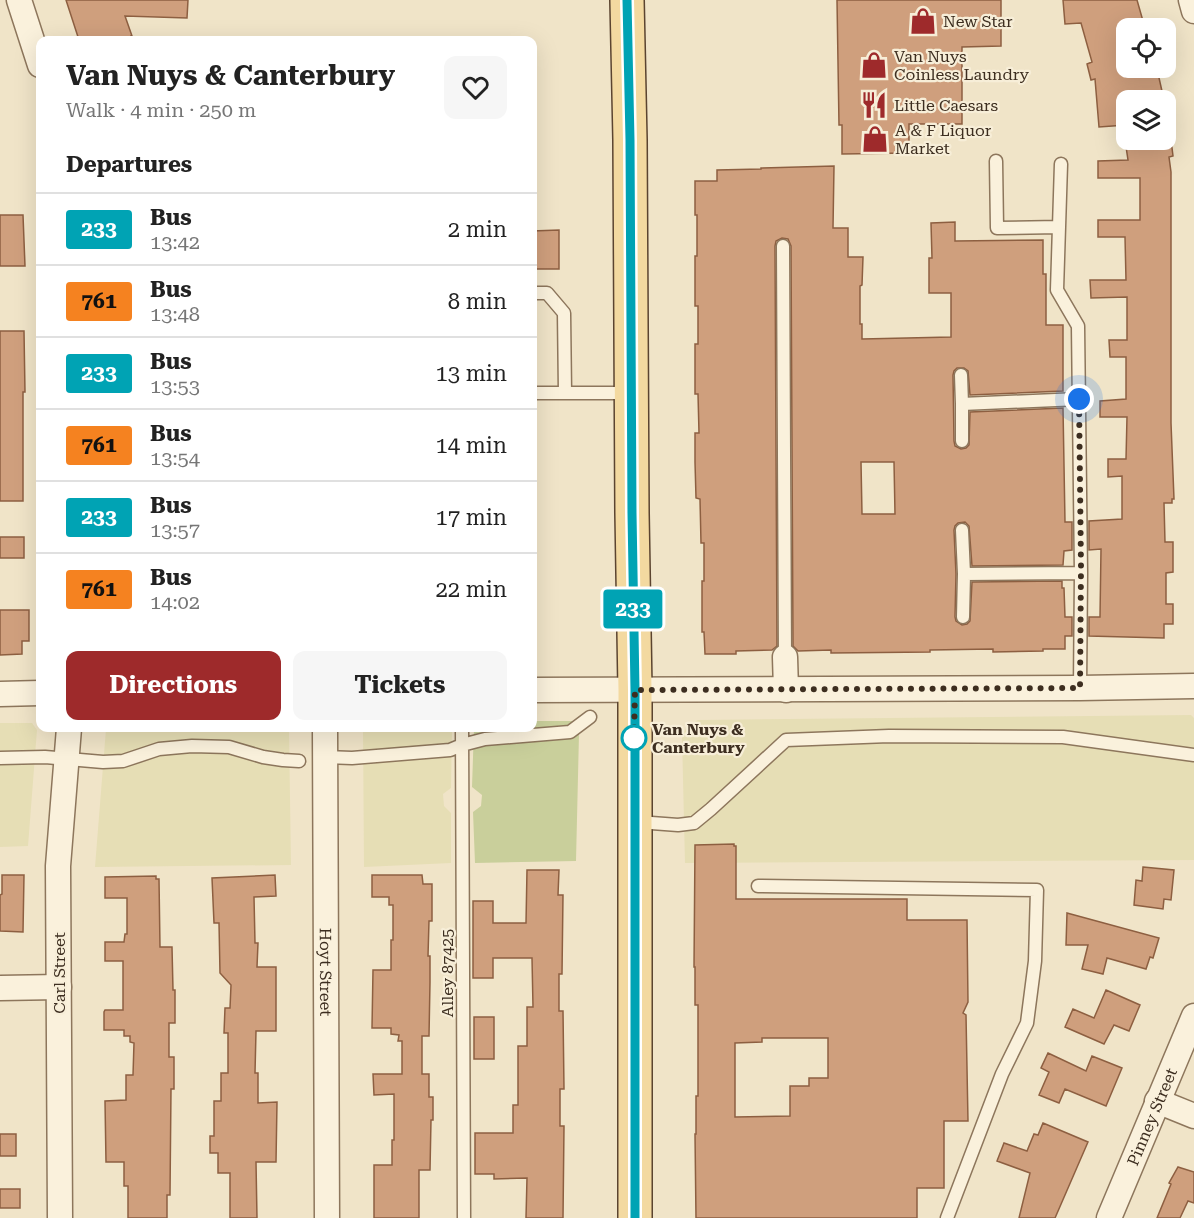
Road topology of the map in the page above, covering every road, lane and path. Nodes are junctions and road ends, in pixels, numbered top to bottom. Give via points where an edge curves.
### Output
1 (19, 0) edge
2 (627, 0) edge
3 (1191, 0) edge
4 (1194, 11) edge
5 (36, 52) edge
6 (996, 161) dead end
7 (1061, 164) dead end
8 (1059, 227) junction
9 (783, 246) dead end
10 (537, 293) edge
11 (961, 375) dead end
12 (537, 393) edge
13 (566, 393) junction
14 (631, 393) junction
15 (1079, 399) junction
16 (962, 404) junction
17 (962, 441) dead end
18 (962, 530) dead end
19 (1081, 573) junction
20 (964, 574) junction
21 (963, 617) dead end
22 (785, 657) joint
23 (1194, 686) edge
24 (1080, 688) junction
25 (537, 690) edge
26 (635, 690) junction
27 (786, 690) junction
28 (36, 693) edge
29 (0, 694) edge
30 (590, 717) dead end
31 (69, 732) edge
32 (325, 732) edge
33 (462, 732) edge
34 (462, 745) junction
35 (1194, 755) edge
36 (325, 757) junction
37 (0, 758) edge
38 (67, 759) junction
39 (299, 761) dead end
40 (634, 822) junction
41 (758, 886) dead end
42 (59, 987) junction
43 (0, 988) edge
44 (1194, 1016) edge
45 (1157, 1101) junction
46 (1194, 1116) edge
47 (60, 1218) edge
48 (327, 1218) edge
49 (464, 1218) edge
50 (635, 1218) edge
51 (946, 1218) edge
52 (1109, 1218) edge

1 - 5 street
2 - 14 main road
3 - 4 street
6 - 8 lane via 997,228
7 - 8 lane
8 - 15 lane via 1058,290 1078,326
9 - 22 lane
10 - 13 lane via 547,293 564,314
11 - 16 lane
12 - 13 lane
13 - 14 lane
14 - 26 main road
15 - 16 lane
15 - 19 lane
16 - 17 lane
18 - 20 lane
19 - 20 lane
19 - 24 lane
20 - 21 lane
22 - 27 street
23 - 24 street
24 - 27 street
25 - 26 street
26 - 27 street
26 - 40 main road
28 - 29 street
30 - 34 lane via 570,732
31 - 38 street, Carl Street
32 - 36 street, Hoyt Street
33 - 34 lane, Alley 87425
34 - 36 lane via 450,750
34 - 49 lane, Alley 87425
35 - 40 lane via 1063,737 786,740 694,823
36 - 48 street, Hoyt Street
37 - 38 lane
38 - 39 lane via 123,761 159,749 192,746 229,747 263,757
38 - 42 street, Carl Street via 58,866
40 - 50 main road
41 - 51 lane via 1037,890 1035,961 1027,1023 1002,1074
42 - 43 street
42 - 47 street, Carl Street
44 - 45 street, Pinney Street
45 - 46 street
45 - 52 street, Pinney Street

